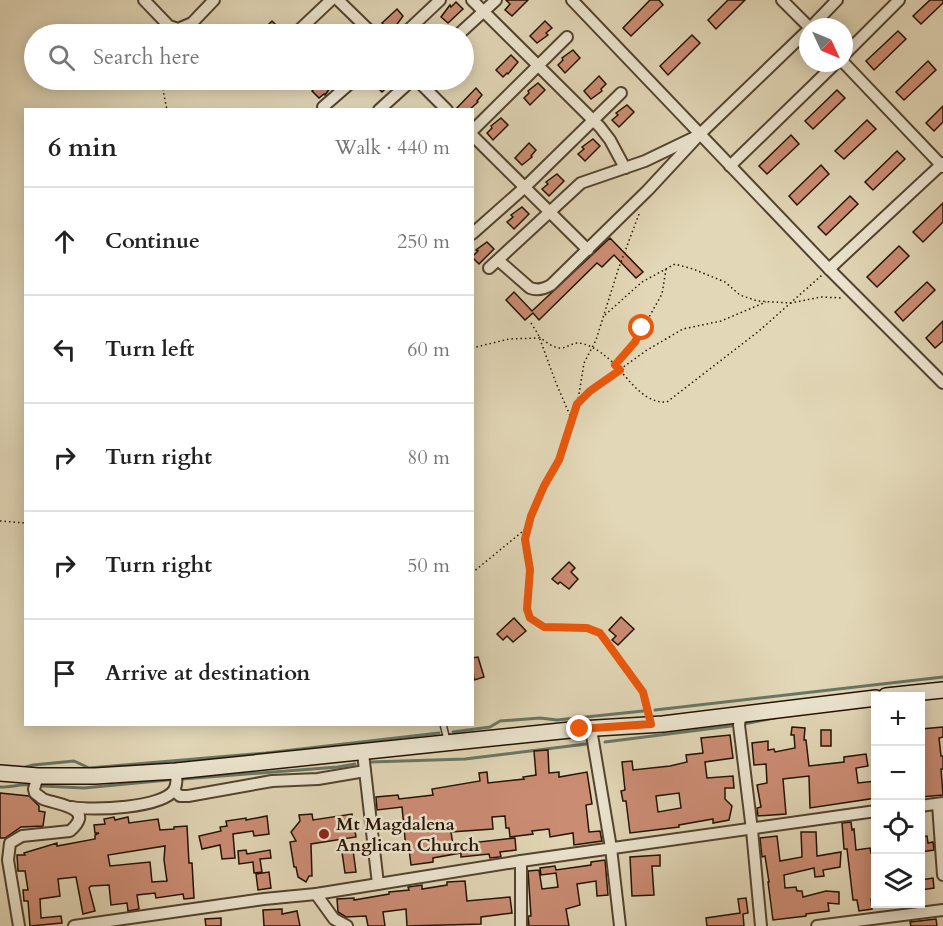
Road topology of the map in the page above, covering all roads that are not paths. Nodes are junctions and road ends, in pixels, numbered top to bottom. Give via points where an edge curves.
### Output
1 (144, 0) edge
2 (214, 0) edge
3 (331, 0) edge
4 (338, 0) edge
5 (440, 0) edge
6 (472, 0) edge
7 (496, 0) edge
8 (572, 0) edge
9 (782, 0) edge
10 (837, 0) edge
11 (899, 0) edge
12 (483, 12) junction
13 (799, 18) edge
14 (819, 18) edge
15 (167, 24) edge
16 (190, 24) edge
17 (306, 24) edge
18 (363, 24) edge
19 (415, 24) edge
20 (470, 24) edge
21 (567, 37) dead end
22 (799, 38) edge
23 (853, 46) edge
24 (540, 66) junction
25 (827, 72) edge
26 (853, 72) edge
27 (343, 90) edge
28 (401, 90) edge
29 (427, 90) edge
30 (621, 93) dead end
31 (323, 107) dead end
32 (381, 108) edge
33 (445, 108) edge
34 (592, 120) junction
35 (474, 131) edge
36 (700, 134) junction
37 (474, 135) edge
38 (942, 165) edge
39 (730, 166) junction
40 (625, 168) junction
41 (525, 187) junction
42 (549, 212) junction
43 (474, 232) edge
44 (588, 250) junction
45 (498, 260) junction
46 (489, 268) dead end
47 (829, 268) junction
48 (943, 383) edge
49 (943, 690) edge
50 (924, 692) edge
51 (871, 699) edge
52 (741, 713) junction
53 (444, 726) edge
54 (591, 729) junction
55 (448, 744) junction
56 (363, 753) junction
57 (176, 771) junction
58 (365, 771) junction
59 (0, 773) edge
60 (38, 776) junction
61 (174, 791) junction
62 (941, 804) edge
63 (925, 806) edge
64 (72, 807) junction
65 (871, 812) edge
66 (752, 830) junction
67 (611, 848) junction
68 (4, 860) edge
69 (521, 861) junction
70 (943, 875) edge
71 (378, 884) junction
72 (316, 894) junction
73 (943, 910) edge
74 (862, 924) edge
75 (19, 926) edge
76 (74, 926) edge
77 (347, 926) edge
78 (521, 926) edge
79 (620, 926) edge
80 (761, 926) edge
81 (817, 926) edge

1 - 15 street
2 - 16 street
3 - 17 street
4 - 18 street
5 - 19 street
6 - 12 street
7 - 12 street
8 - 36 street
9 - 13 street
10 - 14 street
11 - 23 street
12 - 20 street
12 - 24 street
21 - 24 street
22 - 36 street
24 - 34 street
24 - 35 street
25 - 39 street
26 - 38 street
27 - 31 street
28 - 32 street
29 - 33 street
30 - 34 street
34 - 40 street via 610,140
34 - 41 street
36 - 39 street
36 - 40 street
36 - 44 street
37 - 41 street
38 - 47 street
39 - 47 street
40 - 42 street via 582,183
41 - 42 street
41 - 43 street
42 - 44 street
42 - 45 street
44 - 45 street via 551,285 536,290
45 - 46 street
47 - 48 street
49 - 50 main road
51 - 52 main road
52 - 54 main road
52 - 66 street via 739,725
53 - 55 lane
54 - 55 main road
54 - 67 street
55 - 56 main road
56 - 57 main road
56 - 58 street
57 - 60 main road
57 - 61 street
58 - 61 street via 272,781 188,796
58 - 71 street
59 - 60 main road
60 - 64 street via 35,793 45,800
61 - 64 street via 167,797 120,808
62 - 63 street
62 - 70 street
64 - 68 street via 78,819 73,829 17,837 10,843
65 - 66 street
66 - 67 street
66 - 80 street
67 - 69 street
67 - 79 street
68 - 75 street
69 - 71 street
69 - 78 street
71 - 72 street
72 - 76 street
72 - 77 street via 334,919
73 - 74 street
74 - 81 street

